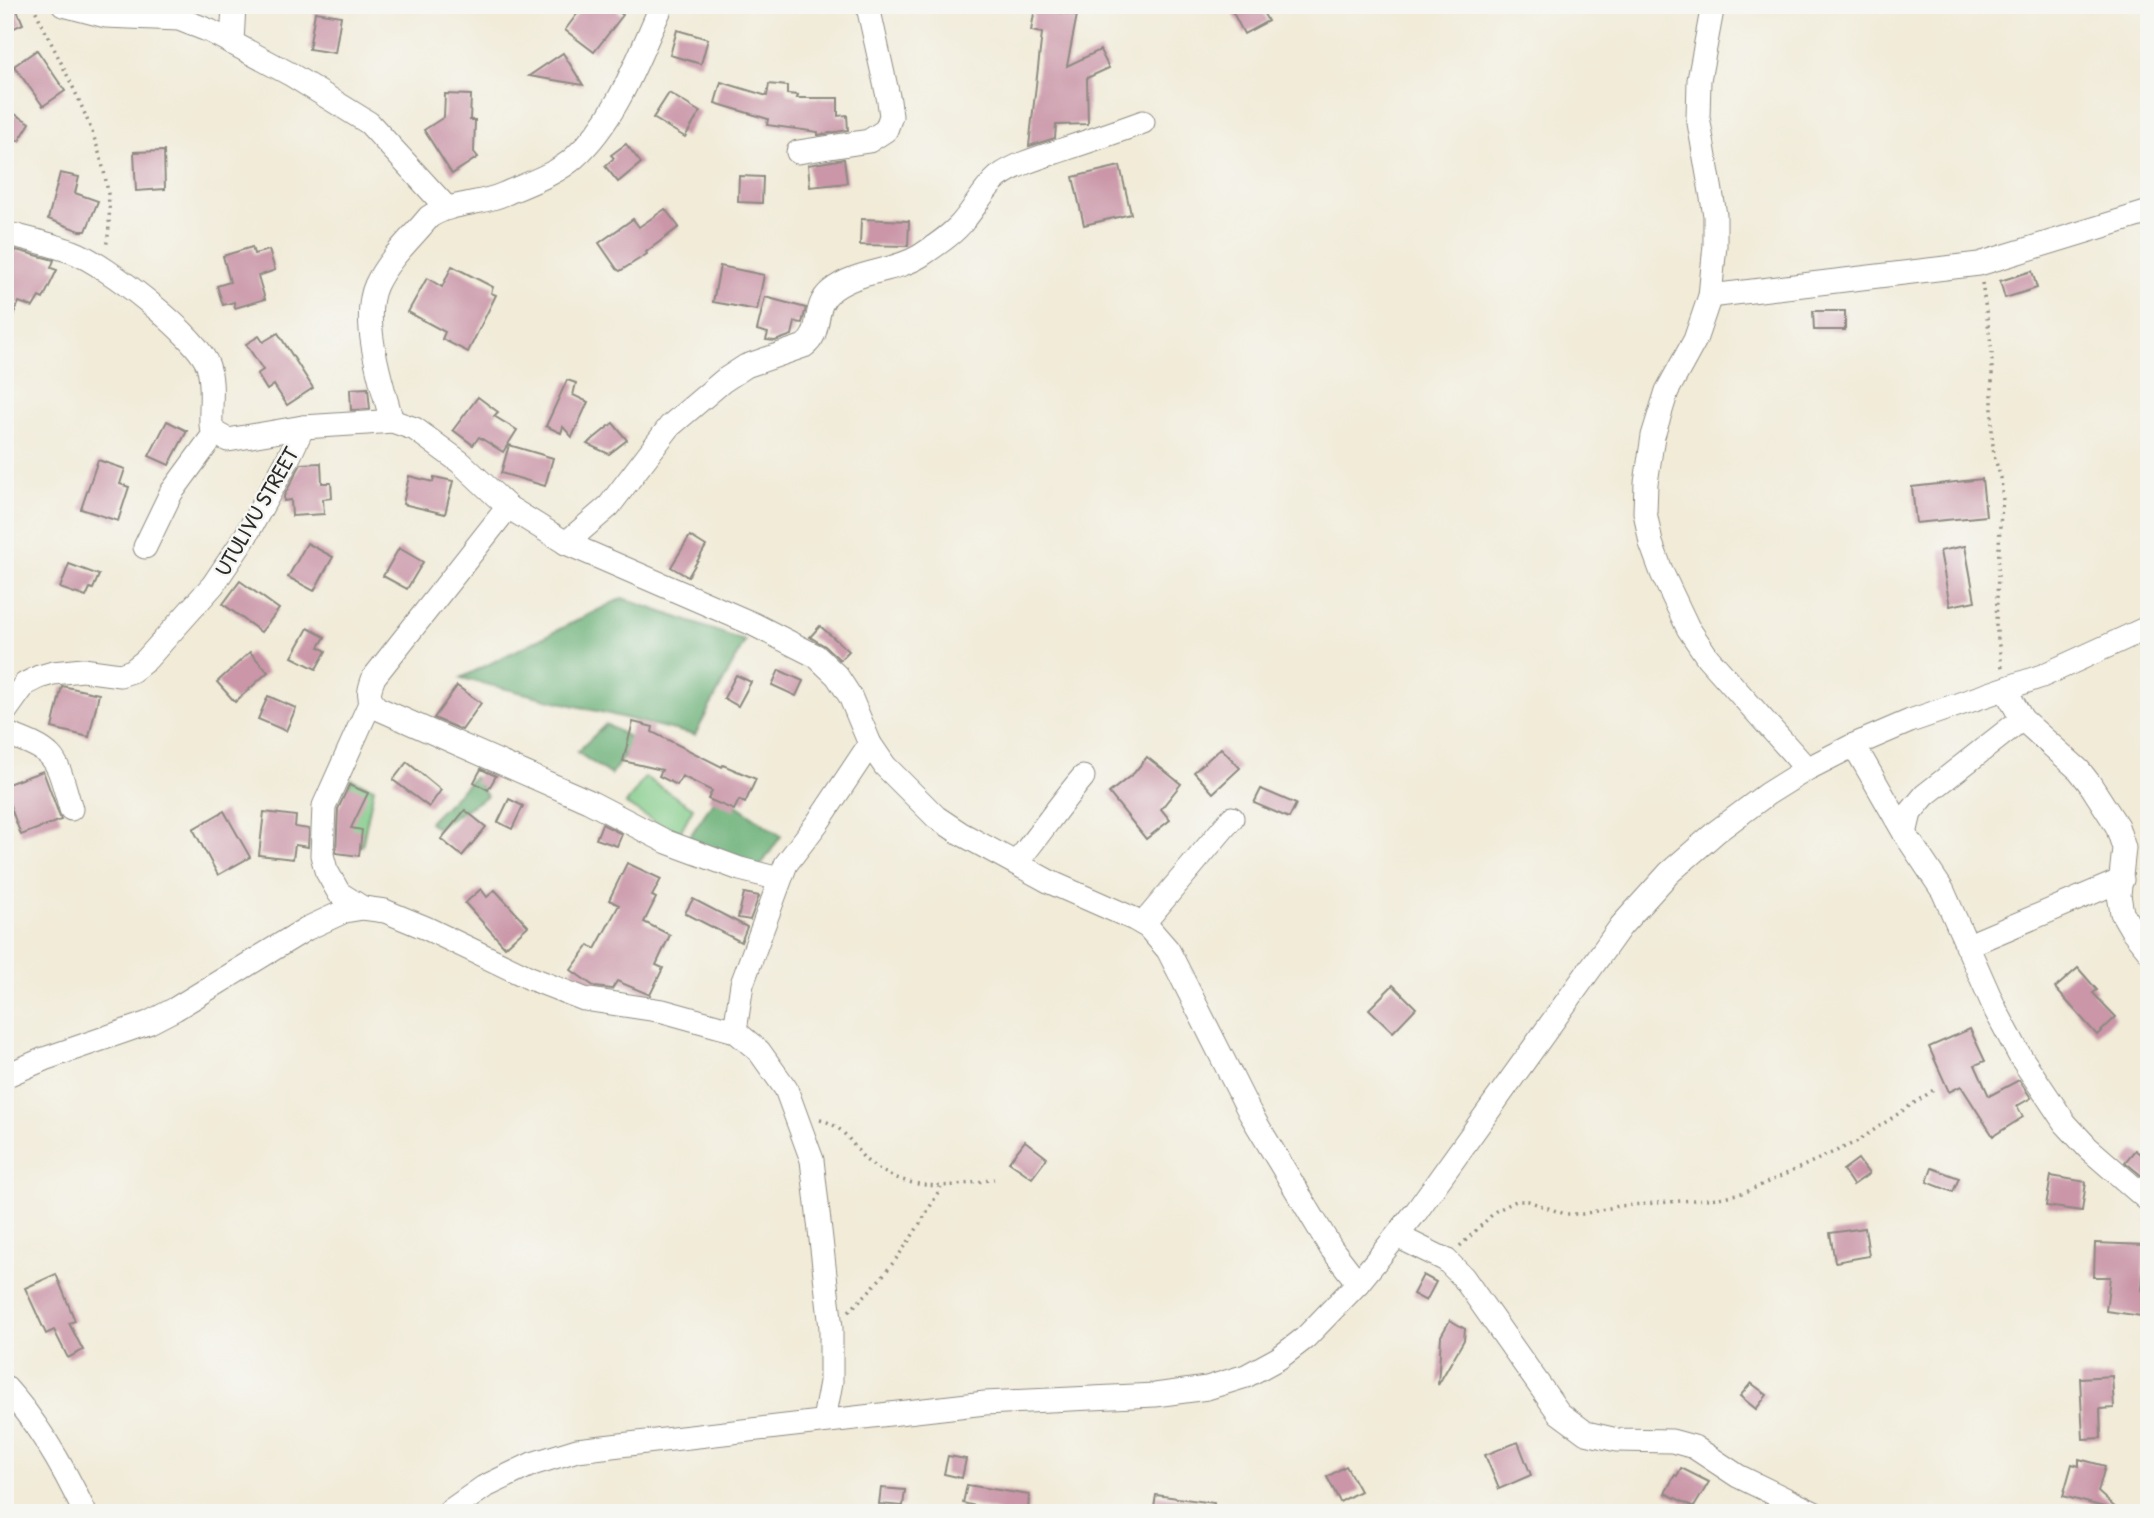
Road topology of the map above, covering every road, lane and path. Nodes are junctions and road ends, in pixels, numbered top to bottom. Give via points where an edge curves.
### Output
1 (33, 5) edge
2 (63, 5) edge
3 (234, 5) edge
4 (662, 5) edge
5 (866, 5) edge
6 (1713, 5) edge
7 (232, 43) junction
8 (1143, 122) dead end
9 (798, 152) dead end
10 (446, 207) junction
11 (2149, 212) edge
12 (5, 233) edge
13 (1979, 264) junction
14 (101, 266) junction
15 (1710, 296) junction
16 (392, 421) junction
17 (303, 427) junction
18 (215, 433) junction
19 (508, 507) junction
20 (566, 543) junction
21 (145, 547) dead end
22 (2149, 627) edge
23 (2005, 689) junction
24 (371, 701) junction
25 (5, 712) edge
26 (2022, 719) junction
27 (5, 733) edge
28 (870, 744) junction
29 (1854, 746) junction
30 (1807, 769) junction
31 (1083, 777) dead end
32 (71, 809) dead end
33 (1232, 818) dead end
34 (1905, 834) junction
35 (1017, 862) junction
36 (779, 879) junction
37 (2122, 880) junction
38 (363, 908) junction
39 (1143, 924) junction
40 (1966, 946) junction
41 (2149, 951) edge
42 (735, 1031) junction
43 (5, 1076) edge
44 (1936, 1089) dead end
45 (797, 1115) junction
46 (994, 1179) dead end
47 (941, 1187) junction
48 (2149, 1201) edge
49 (1397, 1236) junction
50 (1446, 1260) junction
51 (1358, 1283) junction
52 (831, 1328) junction
53 (8, 1396) edge
54 (824, 1420) junction
55 (85, 1513) edge
56 (447, 1513) edge
57 (1814, 1513) edge

1 - 14 path via 77,91 101,163 110,212
2 - 7 street via 105,16 179,19
3 - 7 street
4 - 10 street via 607,120 574,159 494,198
5 - 9 street via 889,101 891,116 886,130 869,141
6 - 15 street via 1699,80 1698,117 1715,215
7 - 10 street via 369,123
8 - 20 street via 1008,172 963,222 921,255 835,288 819,307 810,341 746,366 723,381 670,426 609,506
10 - 16 street via 429,217 375,286 370,307 378,371
11 - 13 street
12 - 14 street via 75,252
13 - 15 street
13 - 23 path via 1992,351 1994,456 2003,500 1996,624
14 - 18 street via 173,323 202,353 209,367
15 - 30 street via 1695,340 1667,391 1653,436 1645,512 1651,543 1678,607 1708,657
16 - 17 street
16 - 19 street via 434,440
17 - 18 street via 243,439 228,440
17 - 25 street, UTULIVU STREET via 213,585 146,660 120,675 83,670 39,677 24,684
18 - 21 street via 171,493
19 - 20 street
19 - 24 street via 374,677 368,693
20 - 28 street via 817,656 850,696
22 - 23 street
23 - 26 street
23 - 29 street
24 - 36 street via 377,708 588,801 667,842
24 - 38 street via 324,806 322,855 339,893
26 - 34 street via 1926,795 1910,813
26 - 37 street via 2078,770 2107,809 2124,848
27 - 32 street via 39,745 52,756
28 - 35 street via 885,766 936,817
28 - 36 street
29 - 30 street
29 - 34 street
30 - 49 street via 1716,832 1669,873 1621,926
31 - 35 street
33 - 39 street
34 - 40 street via 1943,891
35 - 39 street
36 - 42 street via 742,985
37 - 40 street
37 - 41 street via 2122,913
38 - 42 street via 386,911 584,999 663,1011
38 - 43 street via 306,929 148,1023
39 - 51 street via 1168,950 1250,1113 1331,1248
40 - 48 street via 2020,1056 2065,1123
42 - 45 street via 771,1066
44 - 50 path via 1856,1142 1746,1192 1582,1214 1516,1201 1496,1211
45 - 47 path via 838,1126 879,1170 901,1180
45 - 52 street via 812,1160
46 - 47 path
47 - 52 path via 876,1286
49 - 50 street
49 - 51 street
50 - 57 street via 1480,1299 1559,1413 1586,1433 1693,1447 1738,1476
51 - 54 street via 1279,1358 1246,1376 1206,1388 1155,1395 985,1402
52 - 54 street via 831,1382
53 - 55 street via 37,1426
54 - 56 street via 577,1450 531,1464 484,1487

